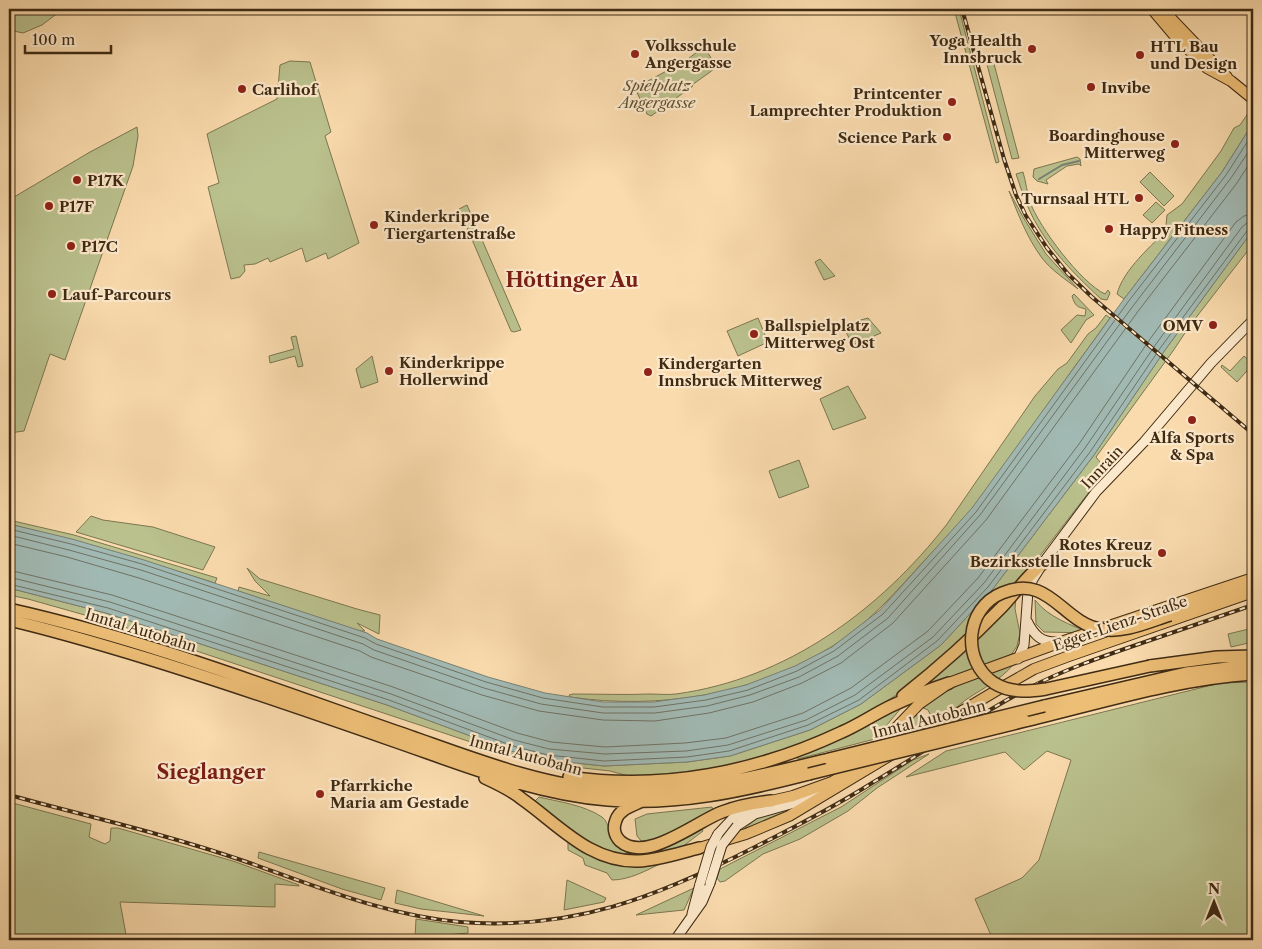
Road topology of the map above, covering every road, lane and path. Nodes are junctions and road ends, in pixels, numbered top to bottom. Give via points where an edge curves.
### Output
1 (1152, 9) edge
2 (1162, 9) edge
3 (1231, 81) junction
4 (1251, 98) edge
5 (1253, 320) edge
6 (1043, 563) junction
7 (1253, 578) edge
8 (1251, 590) edge
9 (9, 609) edge
10 (1026, 619) junction
11 (9, 620) edge
12 (1061, 642) junction
13 (1253, 656) edge
14 (1018, 659) junction
15 (1253, 665) edge
16 (1253, 674) edge
17 (949, 683) junction
18 (889, 707) junction
19 (465, 765) junction
20 (524, 774) junction
21 (841, 786) junction
22 (641, 801) junction
23 (770, 801) junction
24 (699, 848) joint
25 (691, 916) junction
26 (675, 940) edge

1 - 3 main road via 1207,68
2 - 3 main road
3 - 4 main road
5 - 6 main road, Innrain via 1096,492
6 - 10 main road, Innrain via 1028,591
6 - 18 highway via 959,649
7 - 12 main road, Egger-Lienz-Straße
8 - 13 highway, bridge via 1125,629 1112,630 1085,624 1039,591 1011,589 993,597 983,607 973,625 971,637 974,656 984,673 999,685 1020,691 1046,690 1150,666 1216,657
8 - 21 main road, Egger-Lienz-Straße via 1034,669
9 - 20 highway, Inntal Autobahn via 112,636
10 - 12 main road via 1039,638 1046,642
10 - 14 main road, Innrain via 1024,646
11 - 19 highway, Inntal Autobahn via 184,670
12 - 14 main road, Egger-Lienz-Straße
14 - 17 main road, Egger-Lienz-Straße
15 - 20 highway, Inntal Autobahn, bridge via 1186,672 733,782 667,791 609,790
16 - 22 highway, Inntal Autobahn, bridge via 1175,685 749,789 704,797
17 - 18 highway
17 - 23 main road, Egger-Lienz-Straße via 912,711 872,758 832,782
18 - 20 highway via 808,747 722,773 628,782
19 - 22 highway, Inntal Autobahn via 560,793
19 - 24 highway via 475,774 512,792 577,842 600,854 638,861
21 - 24 main road, Egger-Lienz-Straße via 789,816 746,834
21 - 25 main road, bridge via 755,814 737,826 722,845 702,902
22 - 23 highway via 621,812 614,826 616,836 623,843 642,847 669,840 721,812
23 - 25 main road, bridge via 739,814 718,834 711,847
25 - 26 main road

